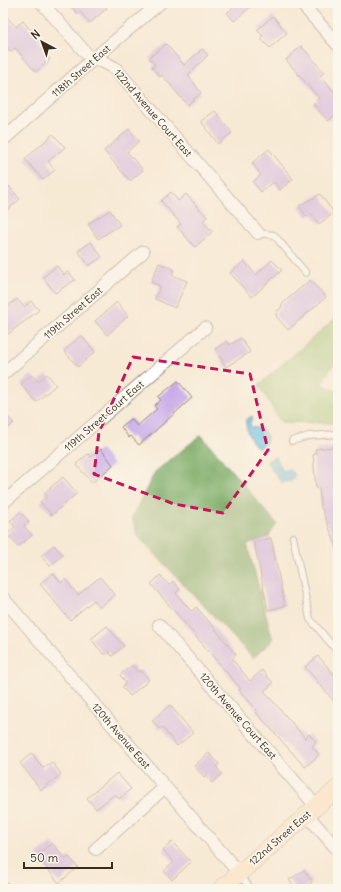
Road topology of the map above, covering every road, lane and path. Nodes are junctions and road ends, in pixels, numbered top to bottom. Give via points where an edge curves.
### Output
1 (42, 3) edge
2 (160, 3) edge
3 (301, 3) edge
4 (338, 45) edge
5 (92, 60) junction
6 (3, 140) edge
7 (258, 233) joint
8 (143, 252) dead end
9 (306, 273) dead end
10 (205, 328) dead end
11 (3, 374) edge
12 (338, 434) edge
13 (292, 441) dead end
14 (3, 503) edge
15 (293, 537) dead end
16 (3, 598) edge
17 (159, 625) dead end
18 (338, 652) edge
19 (165, 787) junction
20 (338, 788) edge
21 (312, 810) junction
22 (96, 849) dead end
23 (338, 850) edge
24 (239, 873) junction
25 (221, 889) edge
26 (251, 889) edge

1 - 5 street
2 - 5 street, 118th Street East
3 - 4 street
5 - 6 street, 118th Street East
5 - 7 street, 122nd Avenue Court East via 102,61 115,68
7 - 9 lane via 274,235
8 - 11 street, 119th Street East
10 - 14 street, 119th Street Court East
12 - 13 lane via 309,436
15 - 18 lane via 310,619
16 - 19 street, 120th Avenue East
17 - 21 street, 120th Avenue Court East
19 - 22 street
19 - 24 street, 120th Avenue East
20 - 21 street, 122nd Street East
21 - 23 street, 120th Avenue Court East
21 - 24 street, 122nd Street East
24 - 25 street, 122nd Street East
24 - 26 lane

